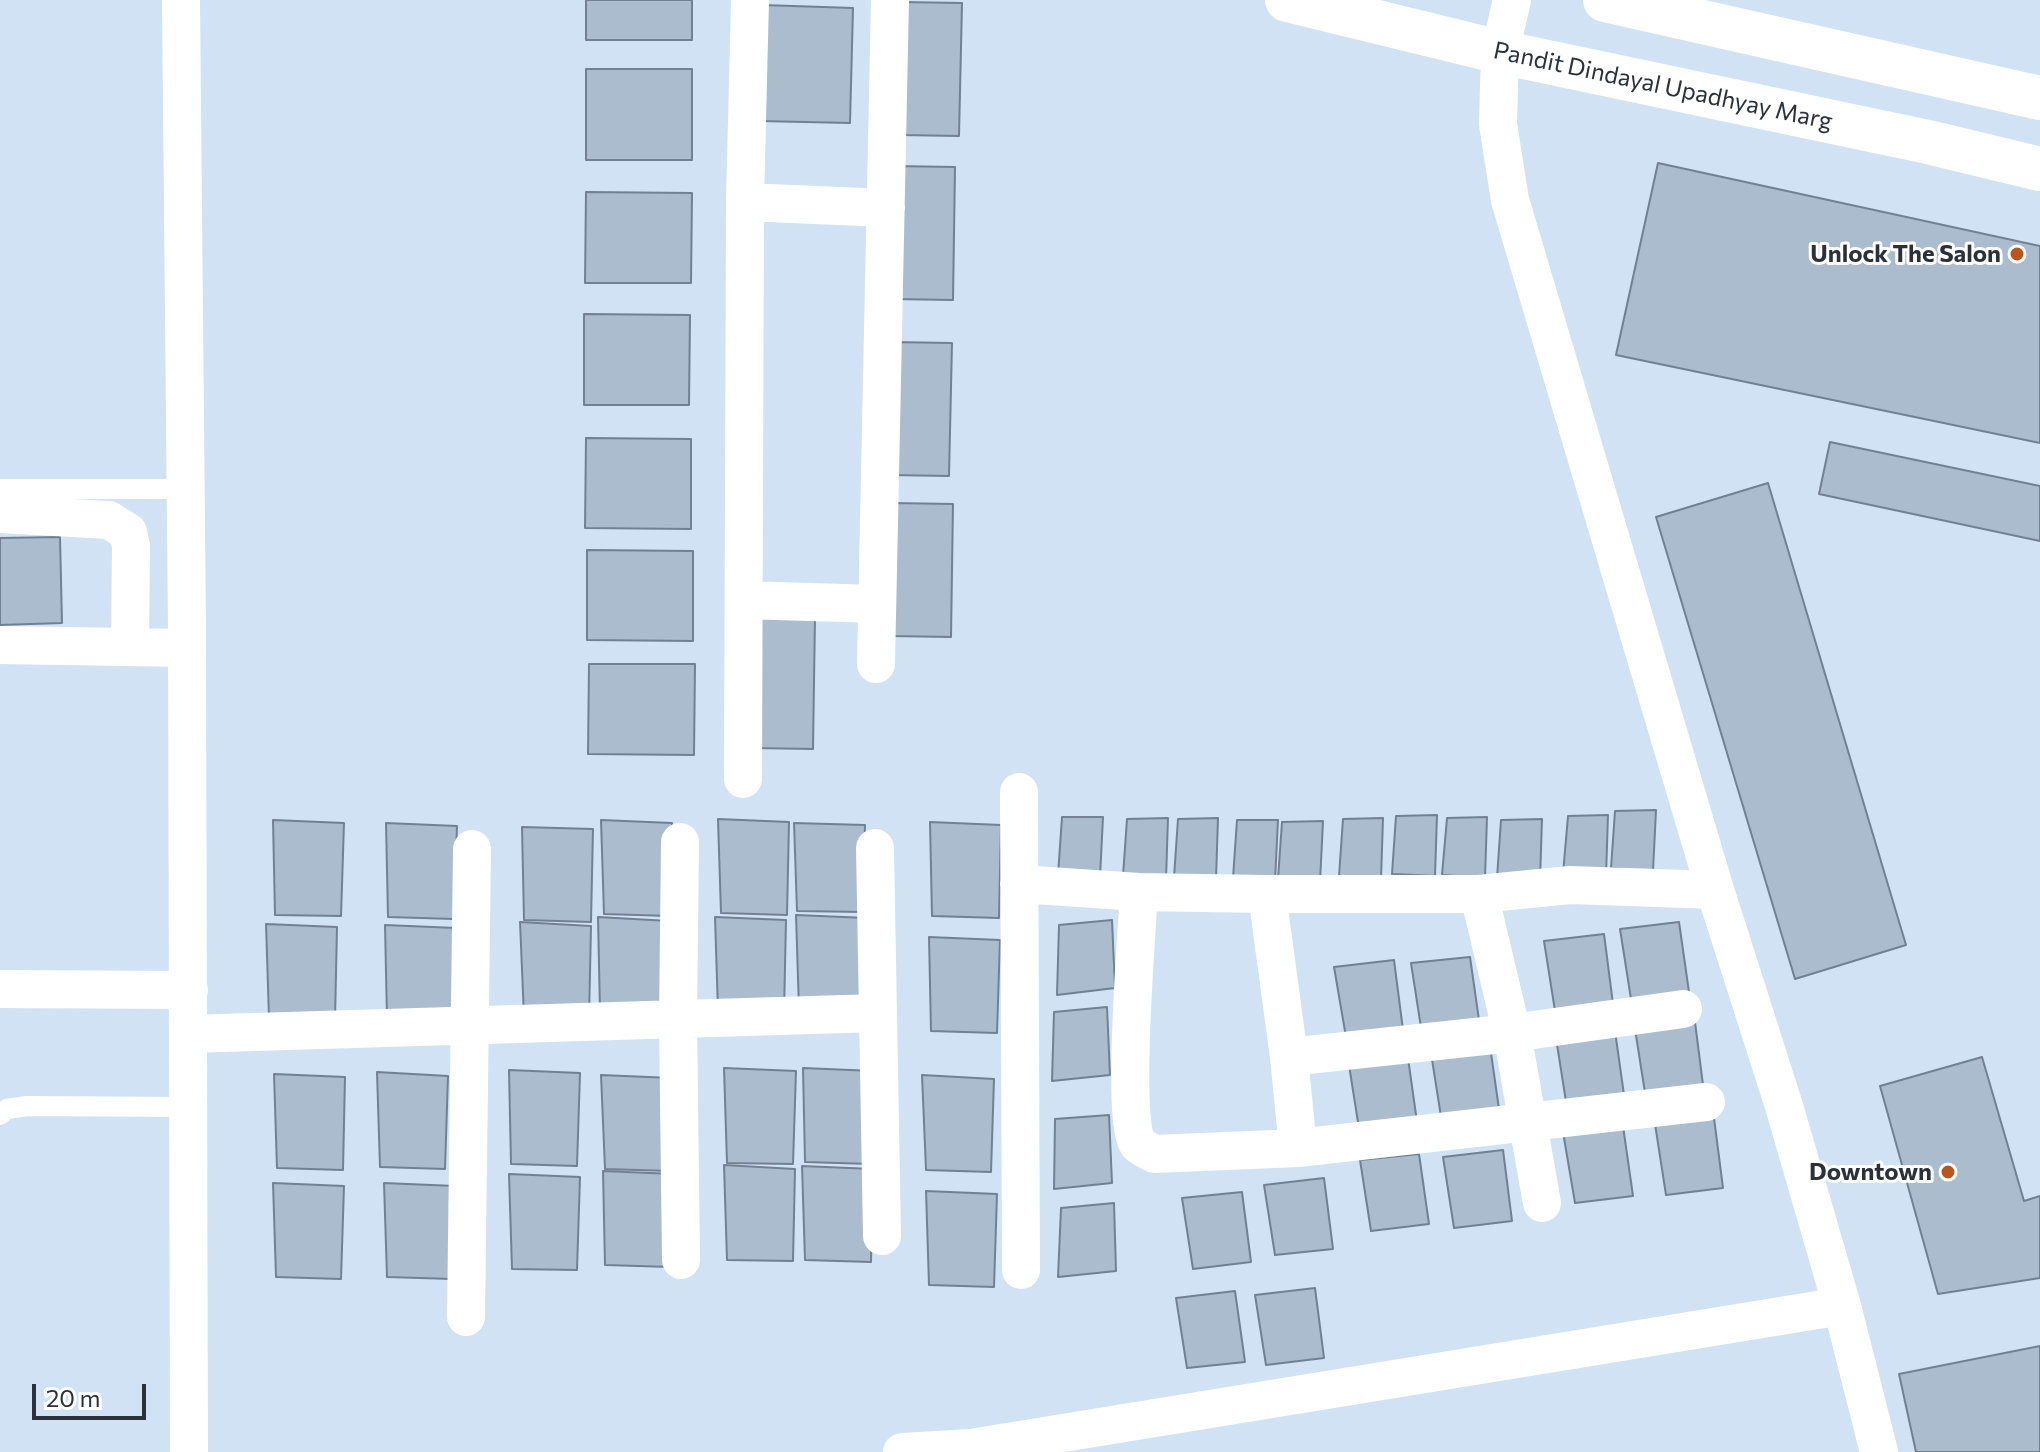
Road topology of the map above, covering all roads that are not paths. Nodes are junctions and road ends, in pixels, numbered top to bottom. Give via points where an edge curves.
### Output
1 (181, 0) edge
2 (750, 0) edge
3 (890, 0) edge
4 (1287, 0) edge
5 (1512, 0) edge
6 (1605, 0) edge
7 (1500, 52) junction
8 (2040, 98) edge
9 (2040, 169) edge
10 (745, 202) junction
11 (886, 208) junction
12 (0, 489) edge
13 (186, 489) junction
14 (0, 514) edge
15 (744, 600) junction
16 (876, 604) junction
17 (0, 645) edge
18 (130, 646) junction
19 (187, 648) junction
20 (876, 664) dead end
21 (743, 779) dead end
22 (1019, 792) dead end
23 (680, 842) dead end
24 (875, 848) dead end
25 (472, 849) dead end
26 (1019, 884) junction
27 (1715, 890) junction
28 (1139, 892) junction
29 (1267, 894) junction
30 (1479, 894) junction
31 (0, 989) edge
32 (189, 990) junction
33 (1683, 1009) dead end
34 (877, 1013) junction
35 (678, 1020) junction
36 (471, 1026) junction
37 (1512, 1033) junction
38 (189, 1034) junction
39 (1289, 1057) junction
40 (1706, 1102) dead end
41 (188, 1107) junction
42 (0, 1115) edge
43 (1528, 1123) junction
44 (1298, 1148) junction
45 (1542, 1203) dead end
46 (882, 1236) dead end
47 (681, 1260) dead end
48 (1021, 1270) dead end
49 (1842, 1306) junction
50 (466, 1317) dead end
51 (971, 1450) edge
52 (189, 1452) edge
53 (902, 1452) edge
54 (1879, 1452) edge

1 - 13 street
2 - 10 street
3 - 11 street
4 - 7 street, Pandit Dindayal Upadhyay Marg
5 - 7 street
6 - 8 street
7 - 9 street, Pandit Dindayal Upadhyay Marg
7 - 27 street via 1498,124 1510,200
10 - 11 street
10 - 15 street
11 - 16 street
12 - 13 lane
13 - 19 street
14 - 18 street via 109,520 128,532
15 - 16 street
15 - 21 street
16 - 20 street
17 - 18 street
18 - 19 street
19 - 32 street
22 - 26 street
23 - 35 street
24 - 34 street
25 - 36 street
26 - 28 street
26 - 48 street
27 - 30 street via 1570,885
27 - 49 street
28 - 29 street
28 - 44 street via 1130,1094 1137,1143 1154,1154
29 - 30 street
29 - 39 street
30 - 37 street
31 - 32 street
32 - 38 street
33 - 37 street
34 - 35 street
34 - 46 street
35 - 36 street
35 - 47 street
36 - 38 street
36 - 50 street
37 - 39 street
37 - 43 street
38 - 41 street
39 - 44 street
40 - 43 street
41 - 42 lane via 27,1106
41 - 52 street
43 - 44 street
43 - 45 street
49 - 51 street
49 - 54 street
51 - 53 street

